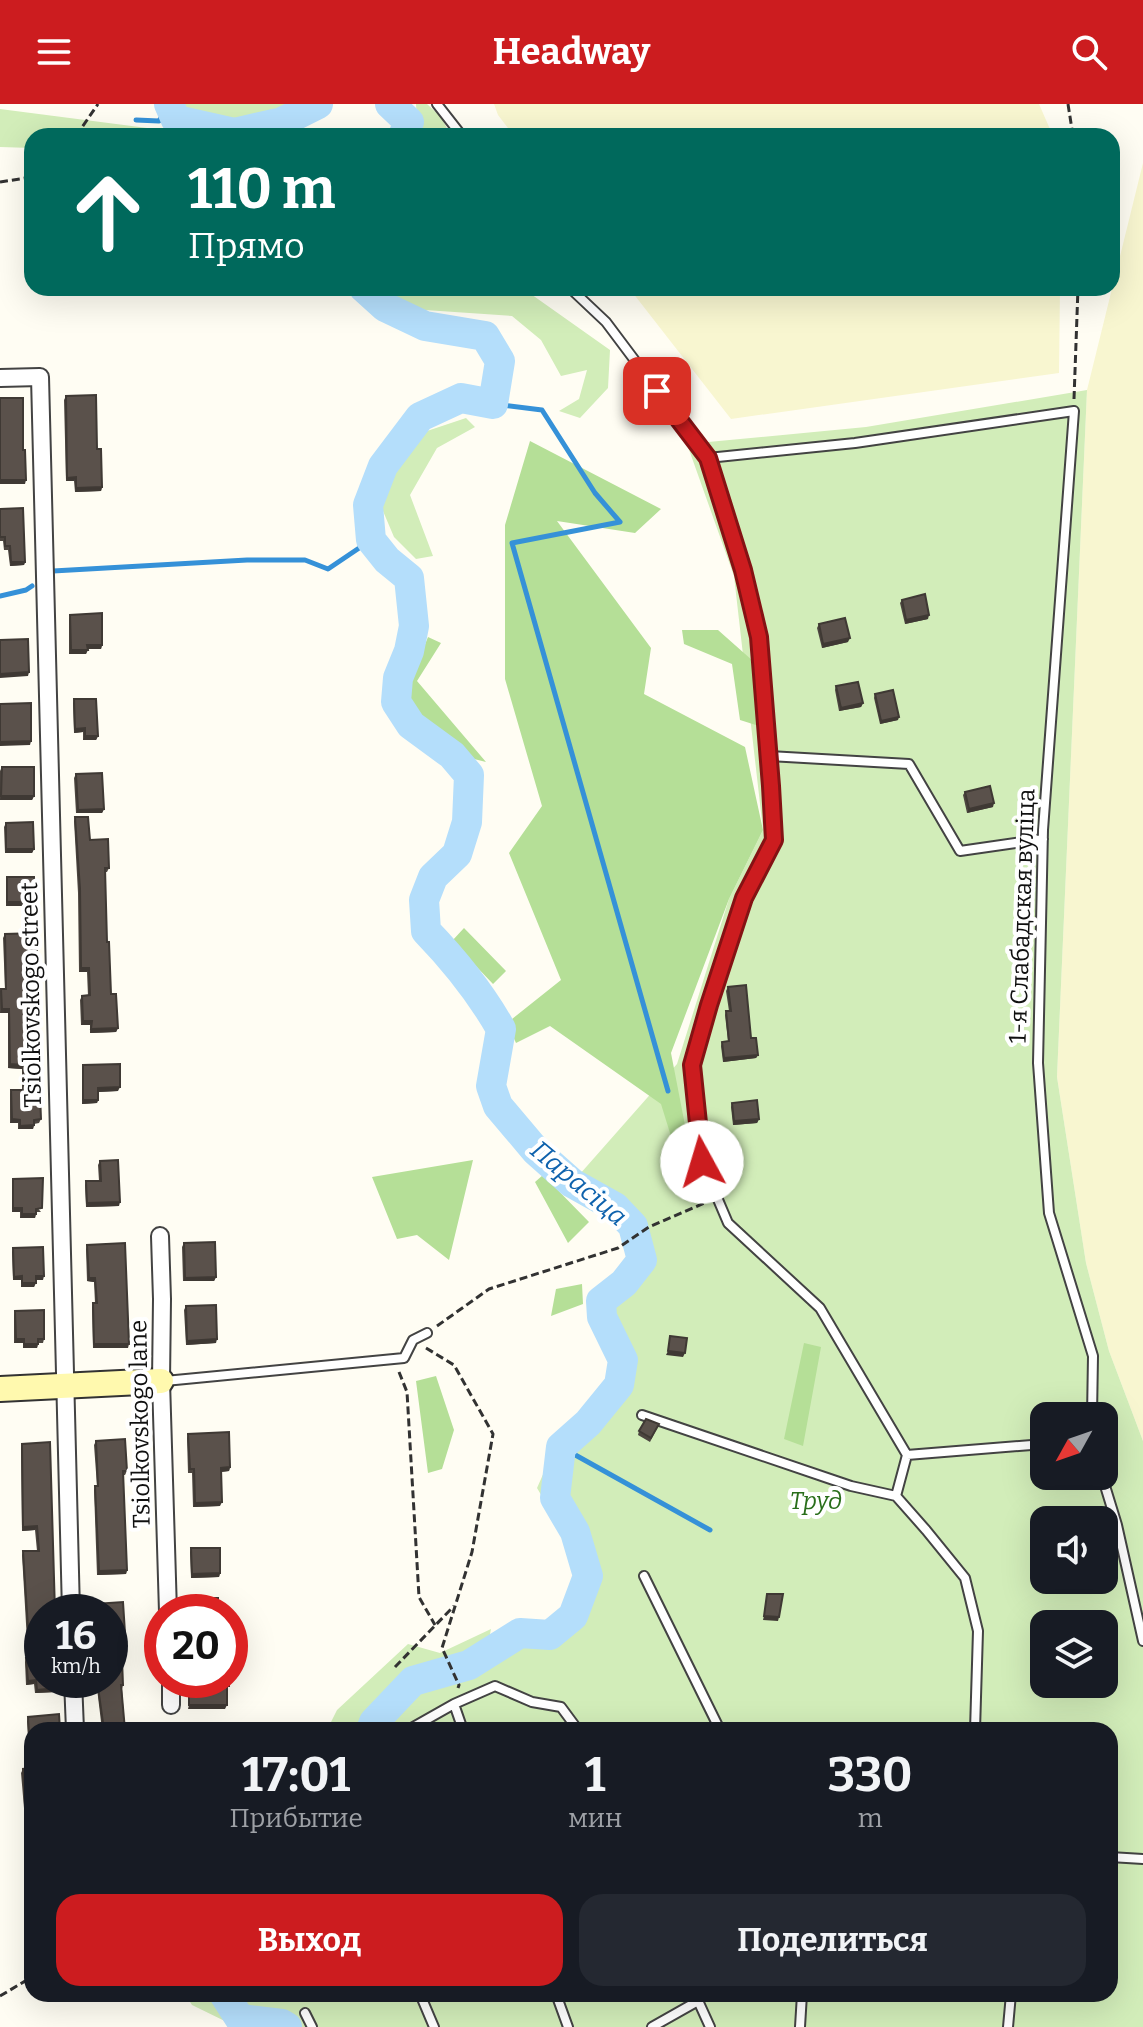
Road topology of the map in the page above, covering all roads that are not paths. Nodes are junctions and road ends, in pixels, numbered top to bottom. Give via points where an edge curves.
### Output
1 (437, 104) edge
2 (456, 128) edge
3 (578, 296) edge
4 (0, 378) edge
5 (708, 458) junction
6 (769, 756) junction
7 (1043, 839) junction
8 (160, 1236) dead end
9 (427, 1333) road end
10 (161, 1381) junction
11 (65, 1387) junction
12 (0, 1389) edge
13 (1092, 1402) edge
14 (642, 1415) dead end
15 (1030, 1445) edge
16 (907, 1455) junction
17 (1106, 1490) edge
18 (896, 1496) junction
19 (644, 1576) dead end
20 (71, 1594) edge
21 (167, 1594) edge
22 (1143, 1641) edge
23 (74, 1698) edge
24 (171, 1698) edge
25 (454, 1704) junction
26 (171, 1705) dead end
27 (75, 1722) edge
28 (422, 1722) edge
29 (460, 1722) edge
30 (572, 1722) edge
31 (716, 1722) edge
32 (975, 1722) edge
33 (1118, 1857) edge
34 (1143, 1859) edge
35 (423, 2002) edge
36 (559, 2002) edge
37 (690, 2002) edge
38 (701, 2002) edge
39 (802, 2002) edge
40 (1010, 2002) edge
41 (305, 2013) dead end
42 (312, 2027) edge
43 (434, 2027) edge
44 (568, 2027) edge
45 (652, 2027) edge
46 (710, 2027) edge
47 (800, 2027) edge
48 (1008, 2027) edge

1 - 2 lane
3 - 5 lane via 606,322
4 - 11 street, Tsiolkovskogo street via 40,377
5 - 6 lane via 759,637
5 - 7 lane, 1-я Слабадская вуліца via 1074,411
6 - 7 lane via 909,764 960,851
6 - 16 lane via 774,840 744,898 692,1065 702,1162 728,1223 820,1308
7 - 13 lane, 1-я Слабадская вуліца via 1038,1063 1049,1213 1093,1356
8 - 10 street, Tsiolkovskogo lane
9 - 10 lane via 413,1340 404,1358
10 - 11 street
10 - 21 street, Tsiolkovskogo lane
11 - 12 street
11 - 20 street, Tsiolkovskogo street
14 - 18 lane via 851,1486
15 - 16 lane
16 - 18 lane
17 - 22 lane
18 - 32 lane via 965,1578 978,1631
19 - 31 lane
23 - 27 street
24 - 26 street
25 - 28 lane
25 - 29 lane
25 - 30 lane via 495,1686 532,1702 561,1707
33 - 34 lane
35 - 43 lane
36 - 44 lane
37 - 45 lane
38 - 46 lane
39 - 47 lane
40 - 48 lane
41 - 42 lane

